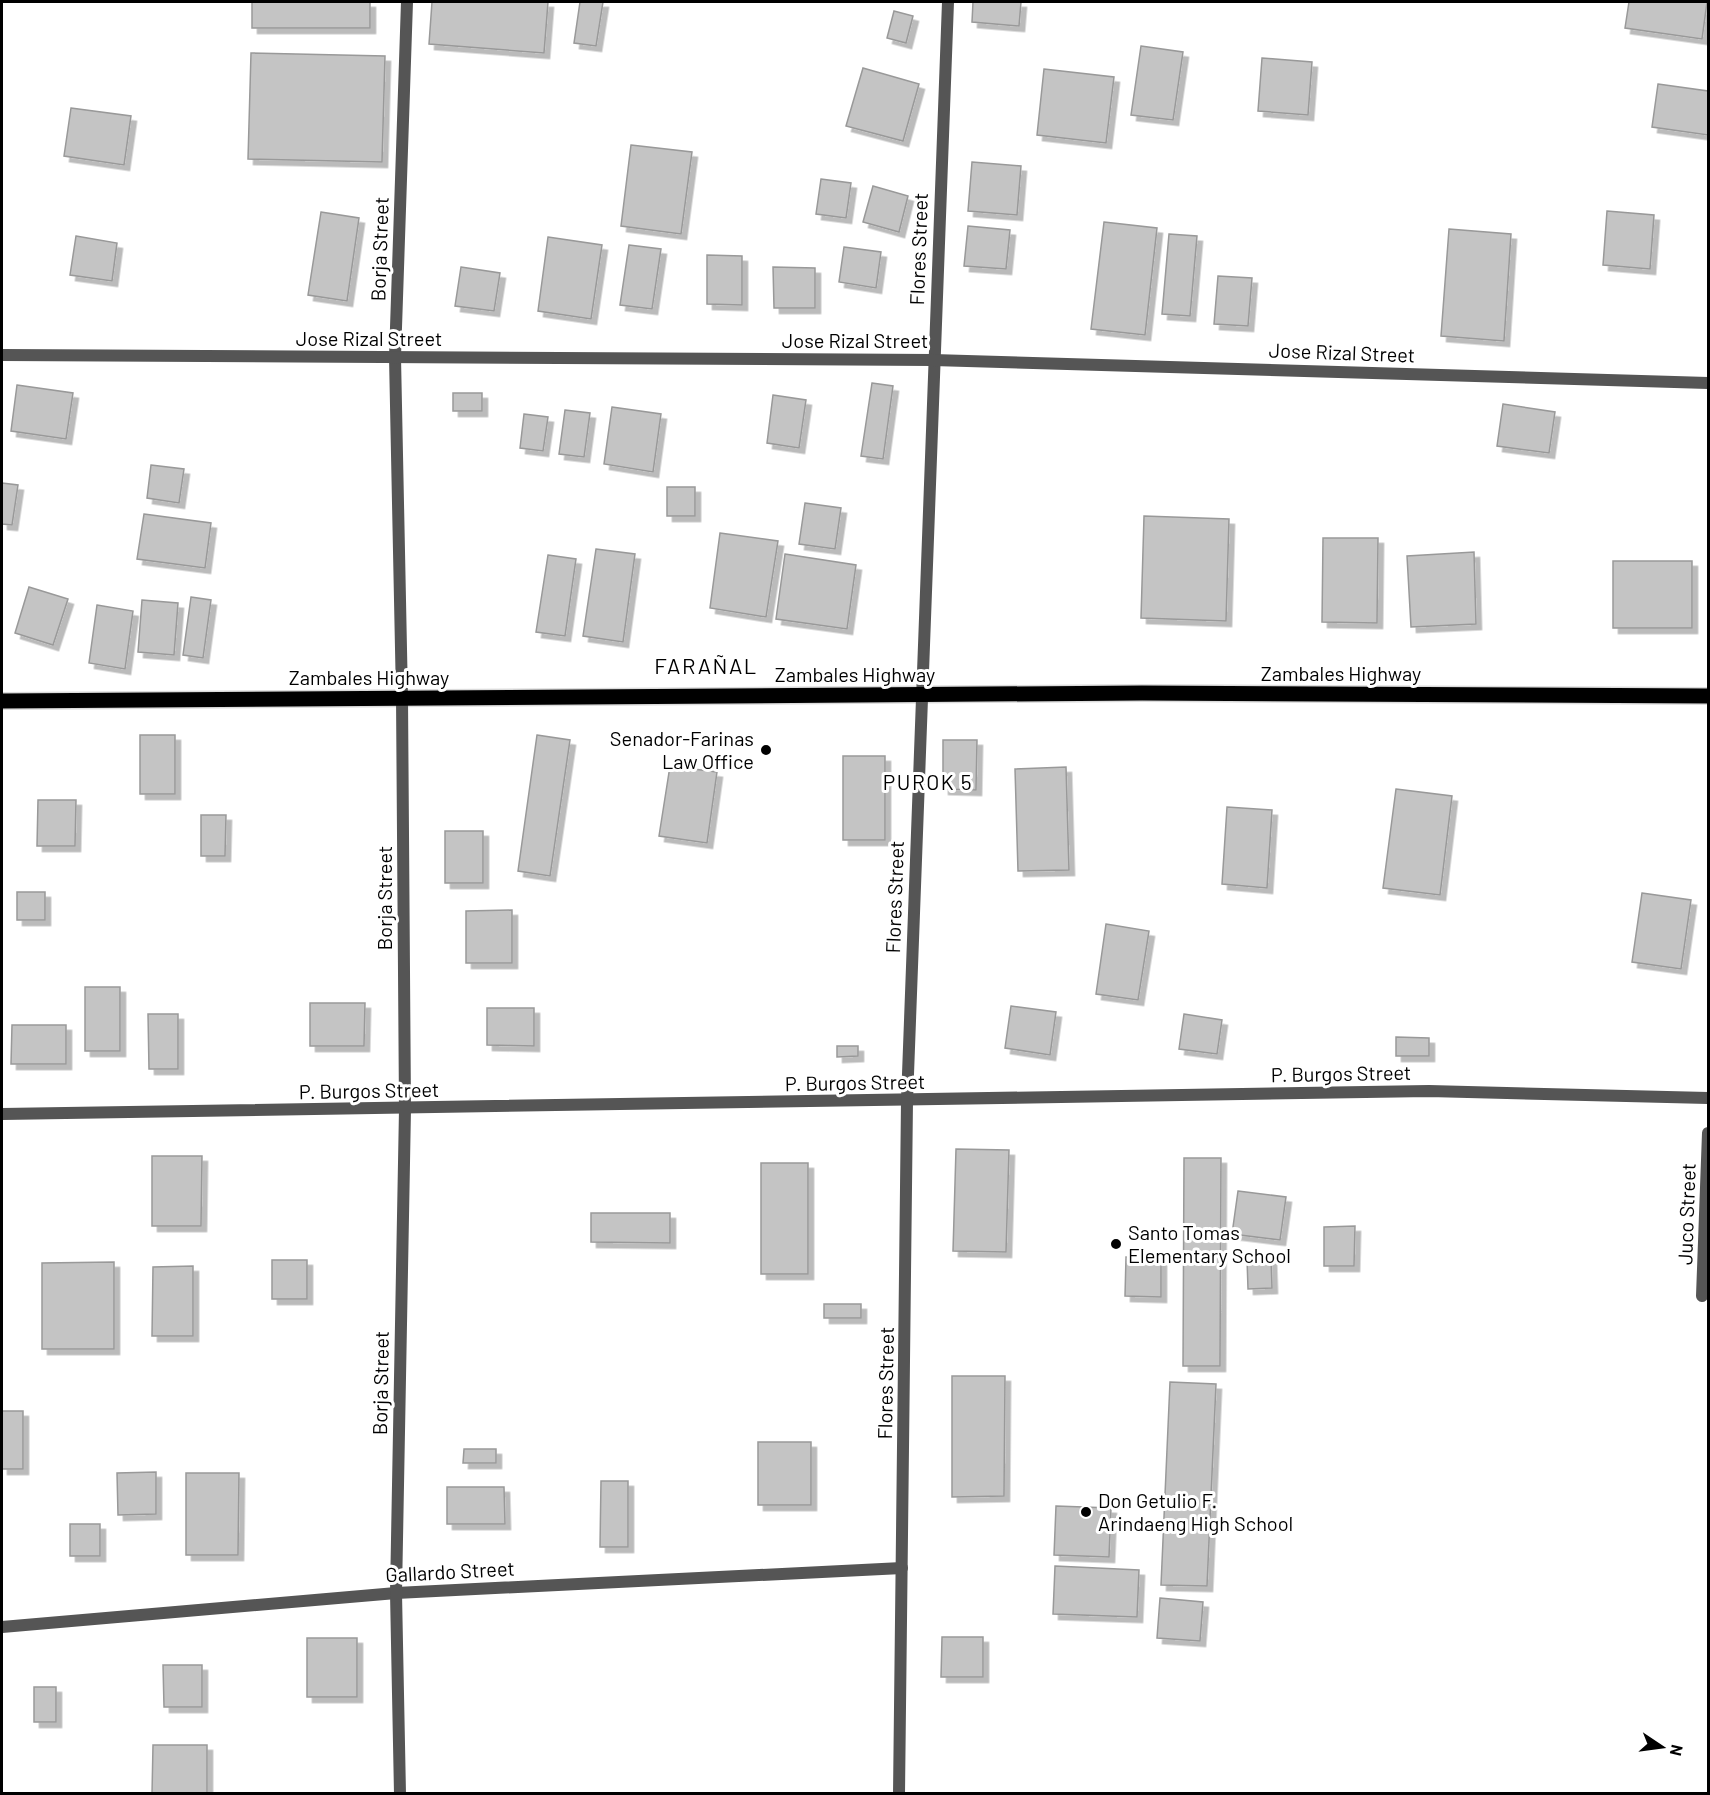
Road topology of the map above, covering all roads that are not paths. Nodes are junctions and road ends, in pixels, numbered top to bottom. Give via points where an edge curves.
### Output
1 (406, 2) edge
2 (948, 2) edge
3 (2, 355) edge
4 (395, 357) junction
5 (933, 360) junction
6 (1708, 383) edge
7 (921, 694) junction
8 (1708, 696) edge
9 (402, 698) junction
10 (2, 701) edge
11 (1708, 1098) edge
12 (907, 1101) junction
13 (405, 1109) junction
14 (2, 1114) edge
15 (1708, 1133) edge
16 (1702, 1296) dead end
17 (902, 1568) junction
18 (396, 1593) junction
19 (2, 1627) edge
20 (400, 1794) edge
21 (899, 1794) edge

1 - 4 street, Borja Street
2 - 5 street, Flores Street
3 - 4 street, Jose Rizal Street
4 - 5 street, Jose Rizal Street
4 - 9 street, Borja Street
5 - 6 street, Jose Rizal Street
5 - 7 street, Flores Street
7 - 8 main road, Zambales Highway
7 - 9 main road, Zambales Highway
7 - 12 street, Flores Street
9 - 10 main road, Zambales Highway
9 - 13 street, Borja Street
11 - 12 street, P. Burgos Street via 1429,1091
12 - 13 street, P. Burgos Street
12 - 17 street, Flores Street
13 - 14 street, P. Burgos Street
13 - 18 street, Borja Street
15 - 16 street, Juco Street
17 - 18 street, Gallardo Street
17 - 21 street, Flores Street
18 - 19 street, Gallardo Street
18 - 20 street, Borja Street

